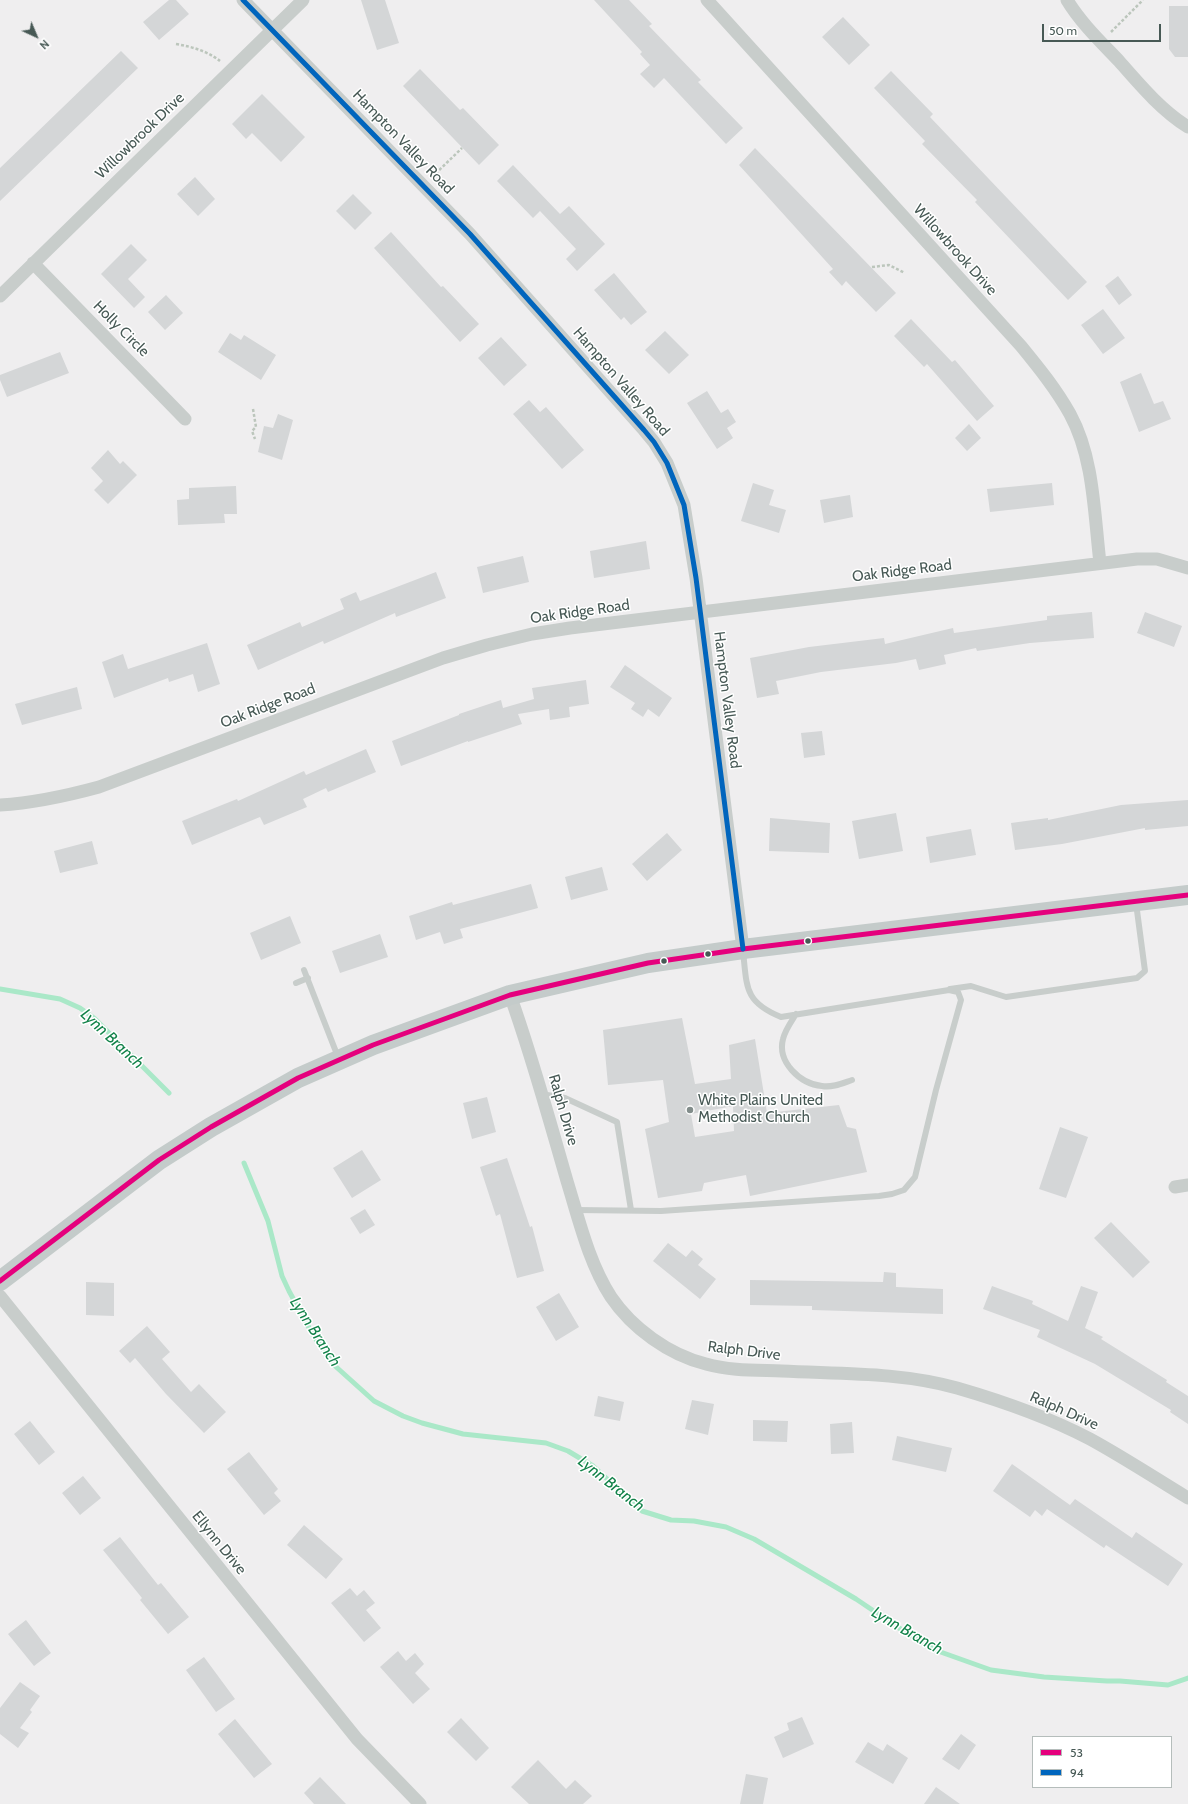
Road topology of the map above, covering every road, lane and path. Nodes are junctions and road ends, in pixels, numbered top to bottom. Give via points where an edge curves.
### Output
1 (243, 0) edge
2 (303, 0) edge
3 (707, 0) edge
4 (1068, 0) edge
5 (1143, 0) edge
6 (272, 30) junction
7 (1101, 42) junction
8 (176, 44) dead end
9 (231, 70) junction
10 (1188, 127) edge
11 (462, 148) dead end
12 (423, 186) junction
13 (33, 263) junction
14 (872, 267) dead end
15 (905, 273) dead end
16 (0, 296) edge
17 (253, 409) dead end
18 (185, 419) dead end
19 (255, 439) dead end
20 (1100, 563) junction
21 (1188, 568) edge
22 (700, 612) junction
23 (0, 805) edge
24 (1188, 895) edge
25 (1136, 902) junction
26 (743, 950) junction
27 (304, 970) dead end
28 (308, 978) junction
29 (296, 983) dead end
30 (949, 990) junction
31 (510, 995) junction
32 (796, 1014) junction
33 (340, 1060) junction
34 (852, 1080) dead end
35 (541, 1094) junction
36 (1188, 1185) edge
37 (1174, 1187) dead end
38 (576, 1210) junction
39 (631, 1210) junction
40 (0, 1281) edge
41 (0, 1296) edge
42 (1188, 1498) edge
43 (420, 1804) edge

1 - 6 street, Hampton Valley Road
2 - 6 street, Willowbrook Drive
3 - 20 street, Willowbrook Drive via 1021,346 1056,390 1070,415 1090,474
4 - 7 street via 1074,11
5 - 7 path
6 - 9 street, Willowbrook Drive
6 - 12 street, Hampton Valley Road
7 - 10 street via 1157,103
8 - 9 path via 192,46 212,55
9 - 13 street, Willowbrook Drive
11 - 12 path
12 - 22 street, Hampton Valley Road via 470,234 654,442 667,463 684,505
13 - 16 street, Willowbrook Drive
13 - 18 street, Holly Circle
14 - 15 path via 889,265
17 - 19 path via 256,427 252,431
20 - 21 street, Oak Ridge Road via 1157,559
20 - 22 street, Oak Ridge Road
22 - 23 street, Oak Ridge Road via 559,630 487,645 437,660 99,787 54,798
22 - 26 street, Hampton Valley Road
24 - 25 main road
25 - 26 main road
25 - 30 lane via 1145,971 1137,978 1006,997 971,986
26 - 31 main road via 648,963
26 - 32 lane via 747,987 752,999 770,1012 782,1016
27 - 28 lane
28 - 29 lane
28 - 33 lane
30 - 32 lane
30 - 39 lane via 958,992 961,1000 936,1090 916,1177 904,1190 879,1196 661,1211
31 - 33 main road via 373,1045
31 - 35 street, Ralph Drive
32 - 34 lane via 783,1039 785,1058 793,1072 811,1084 823,1087
33 - 40 main road via 298,1078 178,1148
35 - 38 street, Ralph Drive
35 - 39 lane via 565,1098 617,1122
36 - 37 street
38 - 39 lane
38 - 42 street, Ralph Drive via 594,1264 611,1297 645,1332 663,1346 683,1356 706,1364 741,1370 894,1376 956,1388 1011,1405 1069,1430
41 - 43 street, Ellynn Drive via 356,1740

